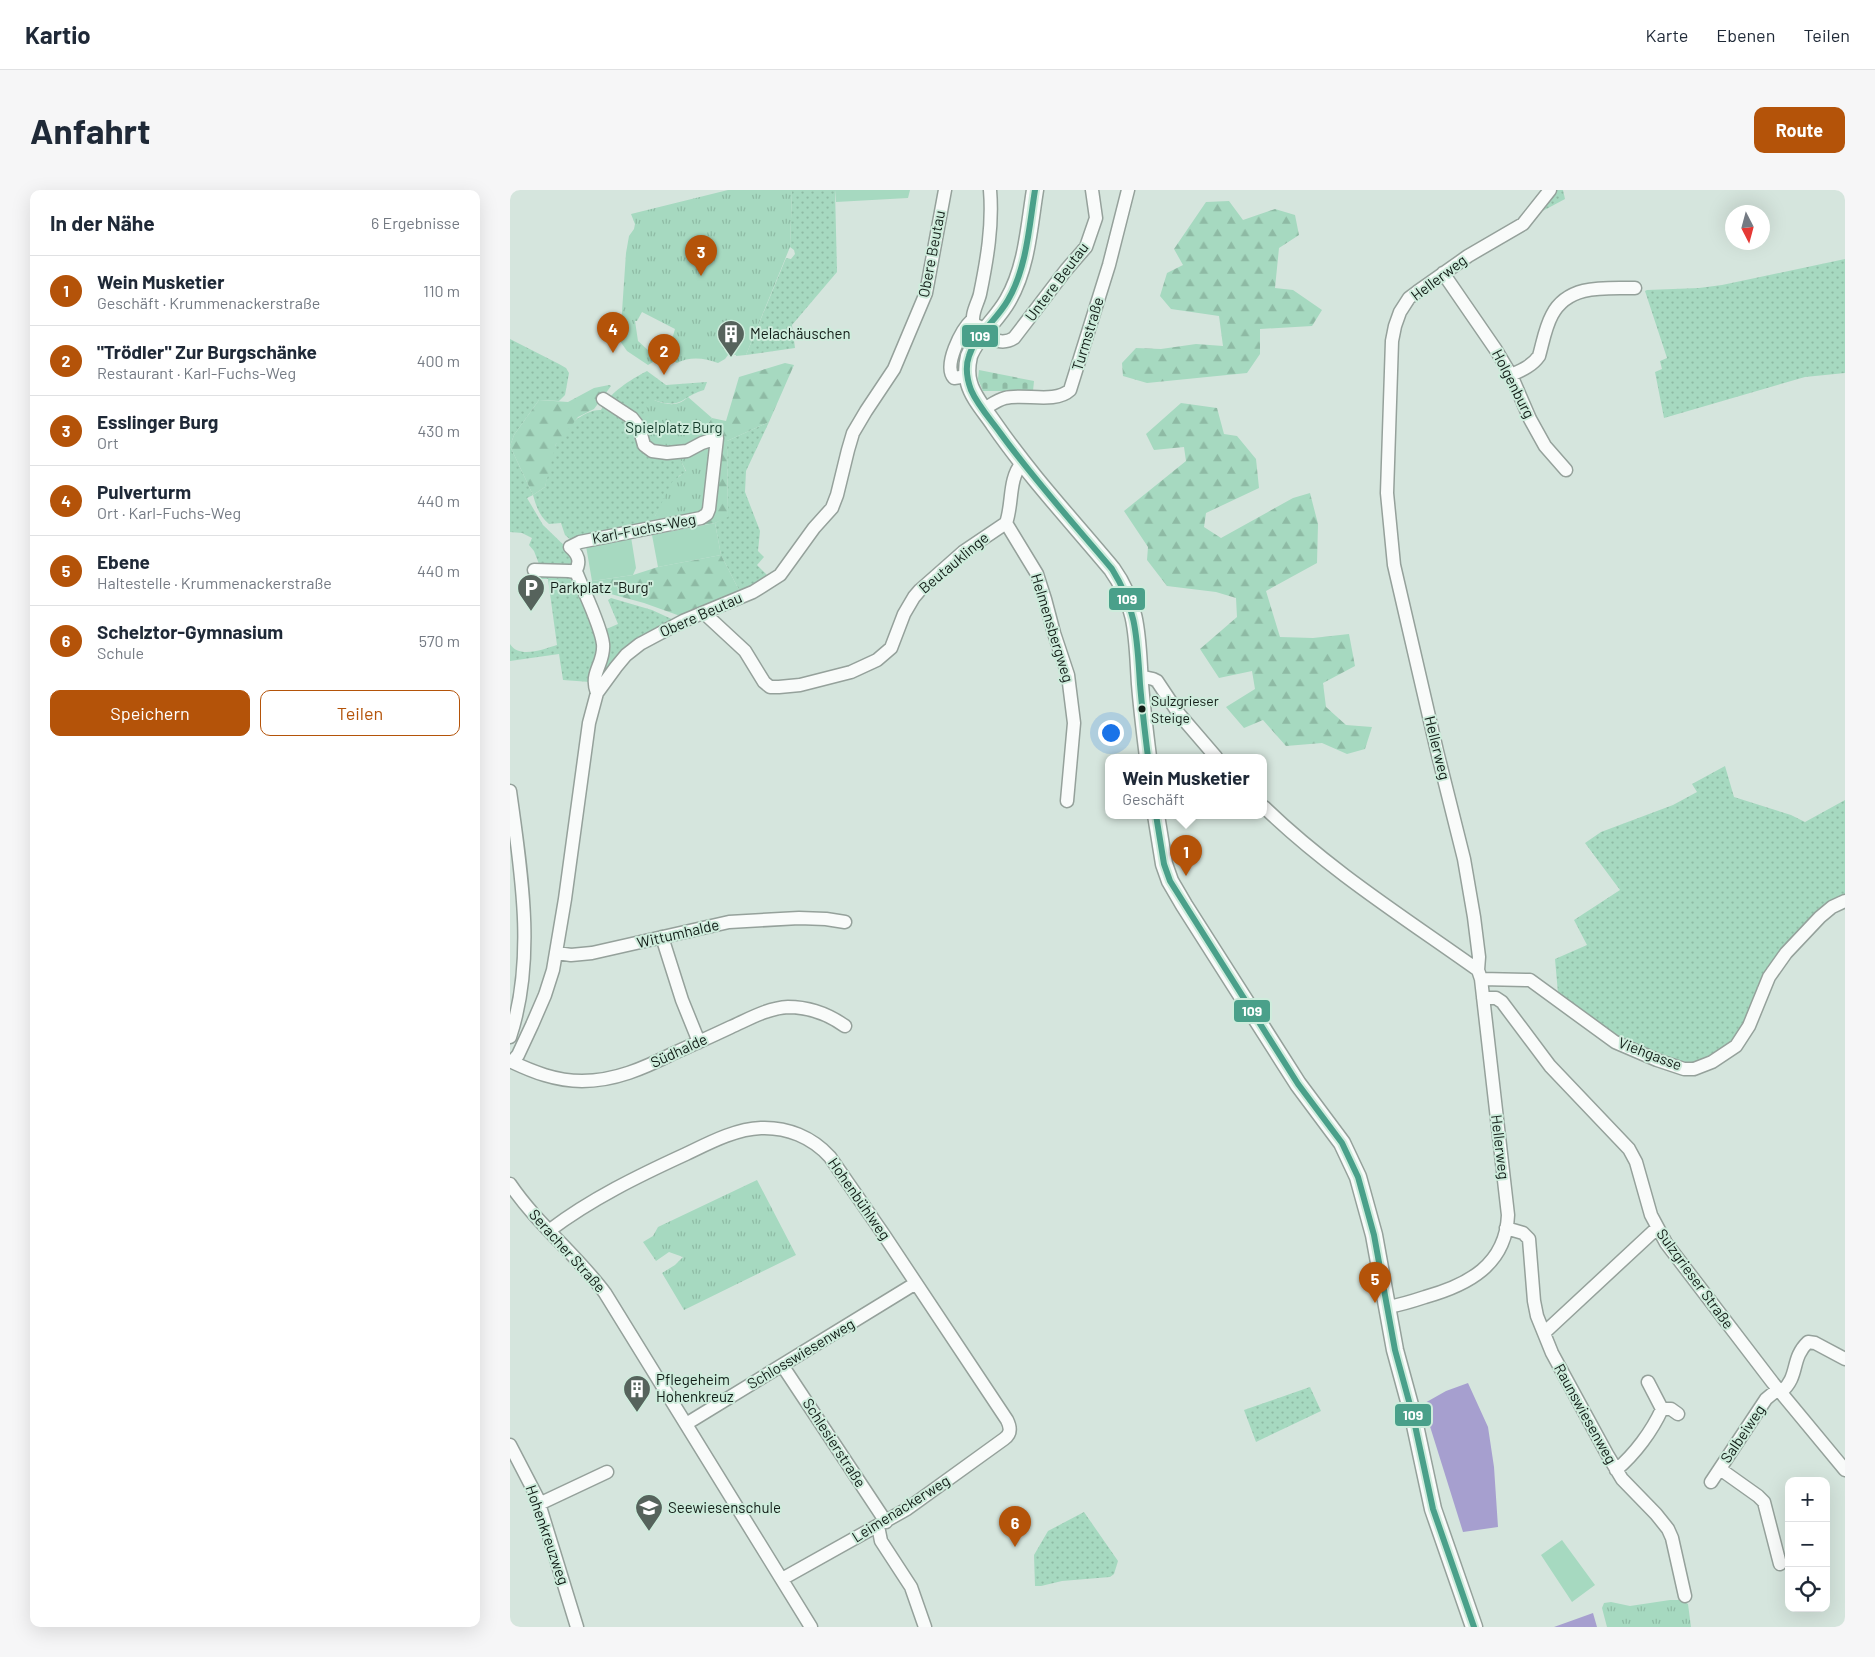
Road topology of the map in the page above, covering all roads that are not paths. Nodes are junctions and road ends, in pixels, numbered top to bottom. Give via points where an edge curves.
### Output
1 (945, 190) edge
2 (990, 190) edge
3 (1035, 190) edge
4 (1092, 190) edge
5 (1128, 190) edge
6 (1550, 190) edge
7 (1443, 272) junction
8 (1635, 288) dead end
9 (972, 320) junction
10 (984, 332) junction
11 (1511, 375) junction
12 (967, 376) junction
13 (603, 399) dead end
14 (984, 409) junction
15 (1022, 463) junction
16 (1566, 470) dead end
17 (1006, 523) junction
18 (534, 570) dead end
19 (575, 572) junction
20 (704, 613) junction
21 (1139, 676) junction
22 (597, 694) junction
23 (1148, 754) edge
24 (1213, 754) edge
25 (510, 791) edge
26 (1067, 801) dead end
27 (1267, 810) edge
28 (1157, 819) edge
29 (513, 842) edge
30 (1845, 901) edge
31 (845, 922) dead end
32 (662, 937) junction
33 (557, 953) junction
34 (1480, 974) junction
35 (1483, 998) junction
36 (845, 1026) dead end
37 (510, 1037) edge
38 (699, 1042) junction
39 (511, 1061) edge
40 (510, 1184) edge
41 (1506, 1228) junction
42 (1657, 1228) junction
43 (550, 1230) junction
44 (916, 1283) junction
45 (1388, 1307) junction
46 (1544, 1333) junction
47 (1845, 1359) edge
48 (782, 1365) junction
49 (1648, 1382) dead end
50 (1779, 1390) junction
51 (1662, 1409) junction
52 (1678, 1414) dead end
53 (686, 1424) junction
54 (1010, 1428) joint
55 (510, 1445) edge
56 (1616, 1470) junction
57 (1720, 1470) junction
58 (1845, 1470) edge
59 (607, 1472) dead end
60 (1711, 1482) dead end
61 (539, 1504) junction
62 (882, 1524) junction
63 (1780, 1564) dead end
64 (782, 1579) junction
65 (1685, 1596) dead end
66 (577, 1627) edge
67 (812, 1627) edge
68 (925, 1627) edge
69 (1474, 1627) edge

1 - 20 street, Obere Beutau via 927,291 892,373 853,433 835,502 785,569 772,581
2 - 9 street via 992,212 988,247 980,296
3 - 10 main road via 1020,274 1008,301
4 - 10 street, Untere Beutau via 1096,218 1084,251 1014,338 1001,342
5 - 14 street, Turmstraße via 1112,257 1070,390 1055,397 1003,398
6 - 7 street, Hellerweg via 1523,224
7 - 11 street, Holgenburg
7 - 34 street, Hellerweg via 1409,298 1400,312 1393,334 1388,515 1394,565 1466,867
8 - 11 street via 1598,289 1568,296 1551,316 1539,356
9 - 10 street, Untere Beutau
9 - 12 street via 958,340 950,367 954,378
10 - 12 main road via 970,356
11 - 16 street, Holgenburg via 1540,438
12 - 14 main road
13 - 19 street, Karl-Fuchs-Weg via 632,418 639,427 644,445 652,451 687,451 717,438 709,509 701,518 583,541 570,547 579,559
14 - 15 main road
15 - 17 street via 1015,472
15 - 21 main road via 1116,574 1136,624
17 - 20 street, Beutauklinge via 963,552 920,590 904,614 892,648 878,660 851,672 800,685 770,686 764,682 745,651
17 - 26 street, Helmensbergweg via 1037,574 1068,675 1074,723
18 - 19 street
19 - 22 street via 603,645 594,679
20 - 22 street, Obere Beutau via 635,647
21 - 23 main road
21 - 24 street via 1158,681 1179,714
22 - 33 street, Obere Beutau via 589,723
25 - 29 street
27 - 34 street via 1333,868
28 - 45 main road via 1170,881 1298,1084 1337,1135 1350,1158 1369,1213
29 - 37 street via 523,916 523,955 520,996
30 - 34 street, Viehgasse via 1820,917 1786,953 1767,980 1750,1026 1736,1046 1712,1062 1694,1069 1684,1069 1619,1044 1530,980
31 - 32 street, Wittumhalde via 826,919 799,923 730,922
32 - 33 street, Wittumhalde via 584,954
32 - 38 street
33 - 39 street, Obere Beutau via 545,995 518,1055
34 - 35 street, Hellerweg
35 - 41 street, Hellerweg via 1506,1189
35 - 42 street, Sulzgrieser Straße via 1496,998 1502,1002 1559,1077 1629,1149
36 - 38 street, Südhalde via 819,1012 786,1008 759,1014
38 - 39 street, Südhalde via 635,1071 597,1080 553,1077
40 - 43 street, Seracher Straße
41 - 45 street, Hellerweg via 1493,1258 1472,1279 1440,1293
41 - 46 street, Raunswiesenweg via 1523,1233 1530,1242 1532,1290
42 - 46 street
42 - 50 street, Sulzgrieser Straße
43 - 44 street, Hohenbühlweg via 593,1201 701,1147 750,1129 780,1129 809,1139 830,1156
43 - 53 street, Seracher Straße via 605,1293
44 - 48 street, Schlosswiesenweg
44 - 54 street, Hohenbühlweg
45 - 69 main road via 1395,1350 1436,1519
46 - 56 street, Raunswiesenweg
47 - 50 street, Salbeiweg via 1808,1342 1797,1356 1791,1382
48 - 53 street, Schlosswiesenweg
48 - 62 street, Schlesierstraße
49 - 51 street
50 - 57 street, Salbeiweg via 1766,1400
50 - 58 street, Sulzgrieser Straße
51 - 52 street via 1671,1409
51 - 56 street via 1628,1460
53 - 64 street, Seracher Straße
54 - 62 street, Leimenackerweg via 1004,1440
55 - 61 street, Hohenkreuzweg
56 - 65 street, Raunswiesenweg via 1668,1529
57 - 60 street, Salbeiweg
57 - 63 street via 1764,1502
59 - 61 street
61 - 66 street, Hohenkreuzweg
62 - 64 street, Leimenackerweg
62 - 68 street, Schlesierstraße via 881,1541 911,1587
64 - 67 street, Seracher Straße

